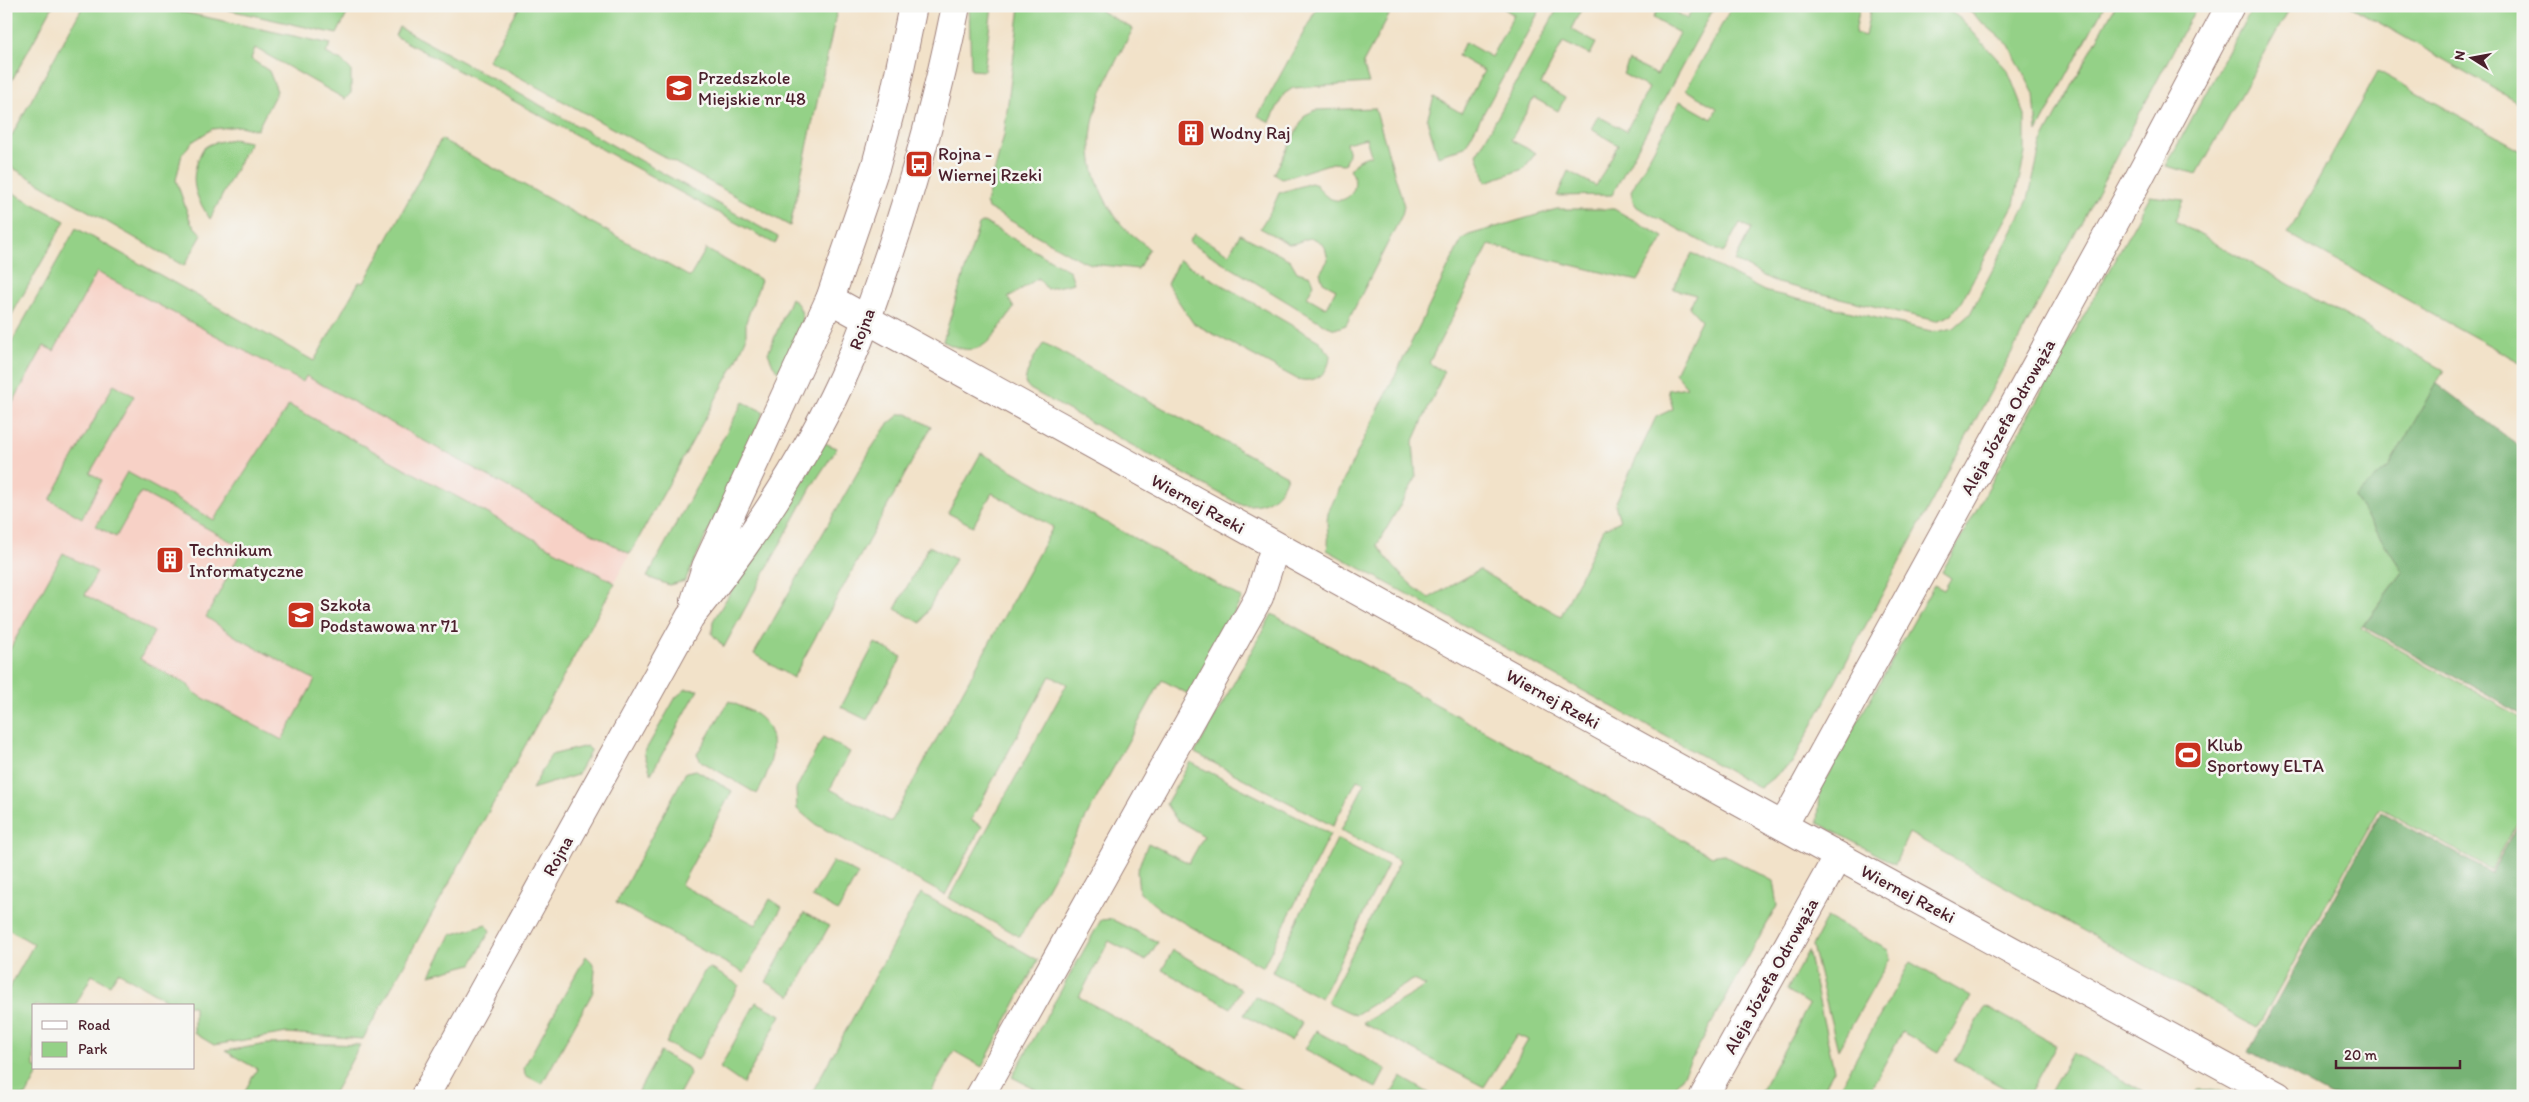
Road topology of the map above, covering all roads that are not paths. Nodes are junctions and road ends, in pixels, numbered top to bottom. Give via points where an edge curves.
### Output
1 (913, 6) edge
2 (956, 6) edge
3 (2230, 6) edge
4 (830, 299) junction
5 (867, 319) junction
6 (1275, 547) junction
7 (690, 617) junction
8 (1783, 826) junction
9 (1838, 856) junction
10 (425, 1096) edge
11 (980, 1096) edge
12 (1704, 1096) edge
13 (2278, 1096) edge

1 - 4 street, Rojna via 876,165
2 - 5 street, Rojna via 919,164
3 - 8 street, Aleja Józefa Odrowąża
4 - 5 street, Wiernej Rzeki
4 - 7 street, Rojna via 706,567
5 - 6 street, Wiernej Rzeki
5 - 7 street, Rojna via 850,362 804,452 730,568
6 - 8 street, Wiernej Rzeki
6 - 11 street via 1259,597
7 - 10 street, Rojna
8 - 9 street, Wiernej Rzeki
9 - 12 street, Aleja Józefa Odrowąża
9 - 13 street, Wiernej Rzeki

